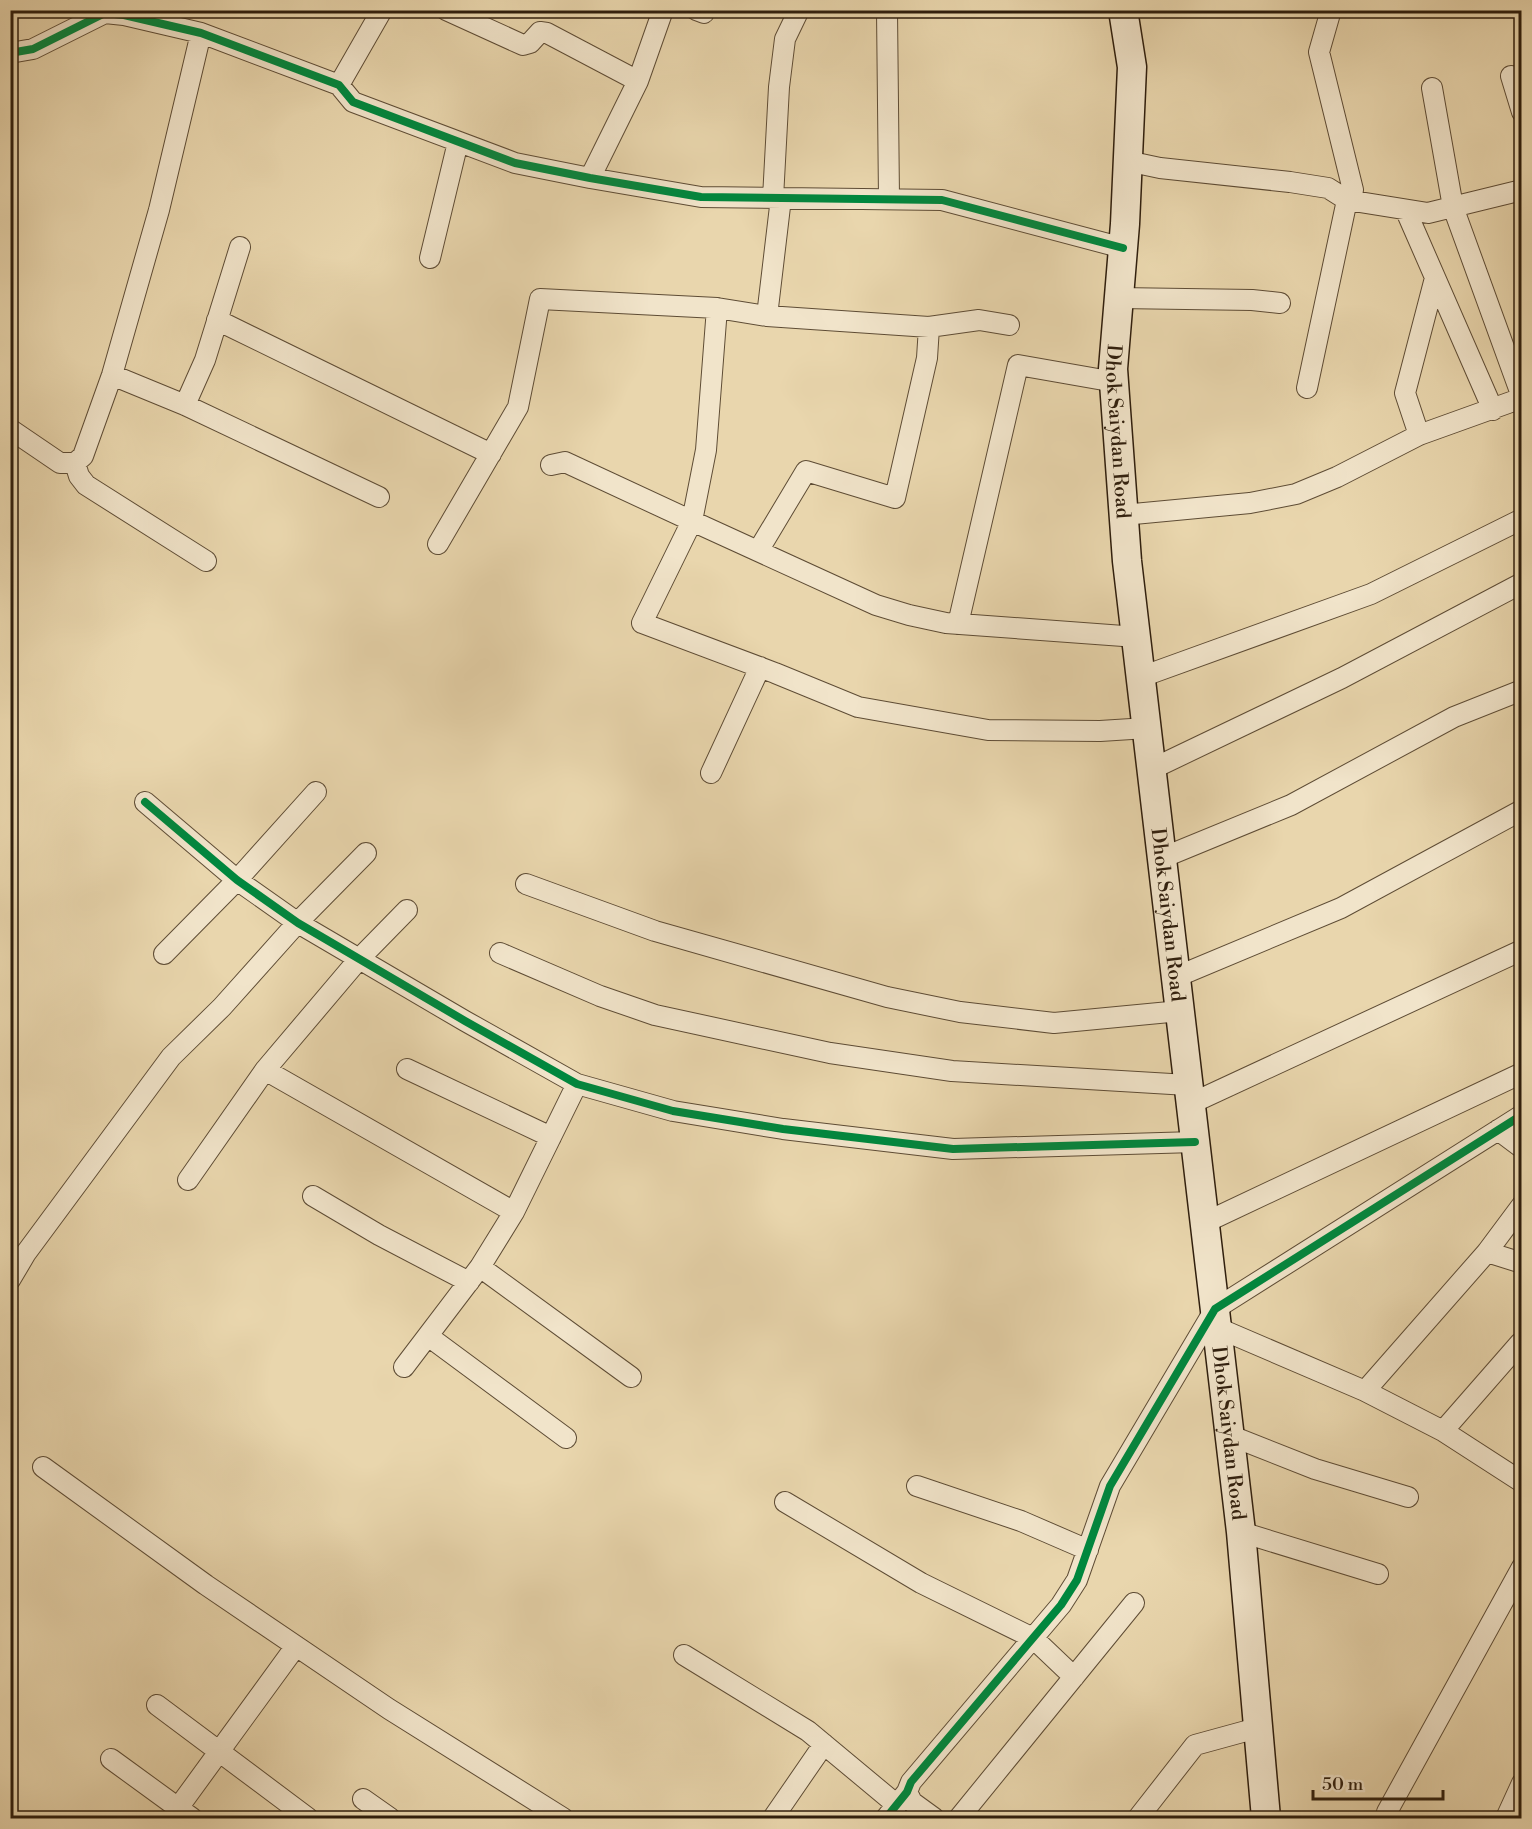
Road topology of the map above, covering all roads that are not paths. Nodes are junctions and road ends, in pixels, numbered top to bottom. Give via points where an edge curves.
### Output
1 (382, 10) edge
2 (446, 10) edge
3 (663, 10) edge
4 (798, 10) edge
5 (888, 10) edge
6 (1123, 10) edge
7 (1331, 10) edge
8 (201, 33) junction
9 (10, 53) edge
10 (1511, 76) dead end
11 (638, 81) junction
12 (339, 85) junction
13 (1432, 88) dead end
14 (1521, 112) edge
15 (458, 142) junction
16 (1127, 161) junction
17 (590, 178) junction
18 (1521, 190) edge
19 (777, 198) junction
20 (889, 198) junction
21 (1347, 200) junction
22 (1453, 207) junction
23 (1406, 211) junction
24 (240, 247) dead end
25 (1123, 248) junction
26 (430, 258) dead end
27 (1435, 278) junction
28 (1119, 298) junction
29 (1280, 303) dead end
30 (717, 308) junction
31 (767, 316) junction
32 (217, 320) junction
33 (1009, 325) dead end
34 (929, 327) junction
35 (112, 375) junction
36 (1115, 382) junction
37 (1307, 388) dead end
38 (1521, 398) edge
39 (185, 405) junction
40 (1493, 410) junction
41 (10, 429) edge
42 (1419, 435) junction
43 (491, 454) junction
44 (75, 463) junction
45 (551, 465) dead end
46 (379, 497) dead end
47 (1123, 515) junction
48 (1521, 519) edge
49 (692, 521) junction
50 (438, 544) dead end
51 (758, 551) junction
52 (206, 561) dead end
53 (1521, 583) edge
54 (958, 624) junction
55 (1137, 637) junction
56 (760, 667) junction
57 (1141, 677) junction
58 (1521, 690) edge
59 (1147, 728) junction
60 (1152, 769) junction
61 (711, 774) dead end
62 (316, 792) dead end
63 (145, 802) dead end
64 (1521, 810) edge
65 (366, 853) dead end
66 (1162, 858) junction
67 (237, 880) junction
68 (526, 884) dead end
69 (407, 909) dead end
70 (298, 923) junction
71 (1521, 950) edge
72 (500, 952) dead end
73 (164, 954) dead end
74 (359, 959) junction
75 (1176, 977) junction
76 (1180, 1011) junction
77 (265, 1070) junction
78 (407, 1070) dead end
79 (1521, 1073) edge
80 (577, 1084) junction
81 (1189, 1095) junction
82 (1521, 1115) edge
83 (1498, 1130) junction
84 (551, 1137) junction
85 (1195, 1142) junction
86 (1521, 1148) edge
87 (188, 1180) dead end
88 (313, 1196) dead end
89 (1521, 1205) edge
90 (514, 1212) junction
91 (1204, 1222) junction
92 (1487, 1252) junction
93 (1521, 1263) edge
94 (475, 1274) junction
95 (10, 1280) edge
96 (1217, 1318) junction
97 (428, 1336) junction
98 (1520, 1343) edge
99 (404, 1367) dead end
100 (631, 1377) dead end
101 (1365, 1391) junction
102 (1443, 1431) junction
103 (1229, 1435) junction
104 (566, 1438) dead end
105 (43, 1467) dead end
106 (1520, 1479) edge
107 (917, 1486) dead end
108 (1408, 1497) dead end
109 (785, 1502) dead end
110 (1241, 1532) junction
111 (1088, 1550) junction
112 (1521, 1567) edge
113 (1378, 1575) dead end
114 (1134, 1603) dead end
115 (1034, 1638) junction
116 (296, 1646) junction
117 (684, 1655) dead end
118 (1074, 1677) junction
119 (157, 1705) dead end
120 (1257, 1728) junction
121 (824, 1744) junction
122 (219, 1752) junction
123 (111, 1758) dead end
124 (1521, 1783) edge
125 (363, 1799) dead end
126 (897, 1805) edge
127 (1387, 1812) dead end
128 (184, 1813) edge
129 (308, 1818) edge
130 (390, 1818) edge
131 (562, 1818) edge
132 (773, 1818) edge
133 (934, 1818) edge
134 (959, 1818) edge
135 (1138, 1818) edge
136 (1266, 1818) edge
137 (1506, 1818) edge

1 - 12 street
2 - 11 street via 523,45 530,44 540,32 547,33
3 - 11 street
4 - 19 street via 785,39 779,87
5 - 20 street
6 - 16 main road, Dhok Saiydan Road via 1132,67
7 - 21 street via 1319,52 1353,190
8 - 9 street via 105,13 33,49
8 - 12 street
8 - 35 street via 159,210
10 - 14 street
11 - 17 street
12 - 15 street via 353,102
13 - 22 street
15 - 17 street via 515,163
15 - 26 street
16 - 21 street via 1328,188
16 - 25 main road, Dhok Saiydan Road
17 - 19 street via 701,197
18 - 22 street
19 - 20 street
19 - 31 street
20 - 25 street via 942,200
21 - 23 street
21 - 37 street
22 - 23 street via 1428,213
22 - 38 street
23 - 27 street
24 - 32 street
25 - 28 main road, Dhok Saiydan Road
27 - 40 street
27 - 42 street via 1405,393
28 - 29 street
28 - 36 main road, Dhok Saiydan Road
30 - 31 street
30 - 43 street via 540,299 519,407
30 - 49 street via 706,450
31 - 34 street
32 - 39 street
32 - 43 street
33 - 34 street via 979,320
34 - 51 street via 927,358 895,498 806,471
35 - 39 street
35 - 44 street via 83,456
36 - 47 main road, Dhok Saiydan Road
36 - 54 street via 1018,365
38 - 40 street
39 - 46 street
40 - 42 street
41 - 44 street via 60,464
42 - 47 street via 1296,494 1250,503
43 - 50 street
44 - 52 street via 86,484
45 - 49 street via 565,462
47 - 55 main road, Dhok Saiydan Road
48 - 57 street via 1371,594
49 - 51 street
49 - 56 street via 642,623
51 - 54 street via 876,605
53 - 60 street via 1342,678
54 - 55 street
55 - 57 main road, Dhok Saiydan Road
56 - 59 street via 858,707 988,730
56 - 61 street
57 - 59 main road, Dhok Saiydan Road
58 - 66 street via 1454,717 1291,805
59 - 60 main road, Dhok Saiydan Road
60 - 66 main road, Dhok Saiydan Road
62 - 67 street
63 - 67 street
64 - 75 street via 1341,908
65 - 70 street
66 - 75 main road, Dhok Saiydan Road
67 - 70 street
67 - 73 street
68 - 76 street via 655,931 887,997 960,1012 1054,1023
69 - 74 street
70 - 74 street
70 - 95 street via 171,1057
71 - 81 street
72 - 81 street via 600,996 655,1015 830,1053 952,1071
74 - 77 street
74 - 80 street
75 - 76 main road, Dhok Saiydan Road
76 - 81 main road, Dhok Saiydan Road
77 - 87 street
77 - 90 street
78 - 84 street
79 - 91 street
80 - 84 street
80 - 85 street via 673,1111 783,1129 953,1149
81 - 85 main road, Dhok Saiydan Road
82 - 83 street
83 - 86 street
83 - 96 street
84 - 90 street
85 - 91 main road, Dhok Saiydan Road
88 - 94 street via 379,1235
89 - 92 street
90 - 94 street
91 - 96 main road, Dhok Saiydan Road
92 - 93 street
92 - 101 street
94 - 97 street
94 - 100 street
96 - 101 street
96 - 103 main road, Dhok Saiydan Road
96 - 111 street via 1110,1486
97 - 99 street
97 - 104 street
98 - 102 street
101 - 102 street
102 - 106 street
103 - 108 street via 1315,1469
103 - 110 main road, Dhok Saiydan Road
105 - 116 street
107 - 111 street via 1021,1521
109 - 115 street via 921,1582
110 - 113 street
110 - 120 main road, Dhok Saiydan Road
111 - 115 street via 1077,1580
112 - 127 street
114 - 118 street
115 - 118 street
115 - 126 street via 911,1782
116 - 122 street
116 - 131 street
117 - 121 street via 789,1717
118 - 134 street
119 - 122 street
120 - 135 street via 1195,1745
120 - 136 main road, Dhok Saiydan Road
121 - 126 street
121 - 132 street
122 - 128 street
122 - 129 street
123 - 128 street
124 - 137 street
125 - 130 street
126 - 133 street via 912,1802

